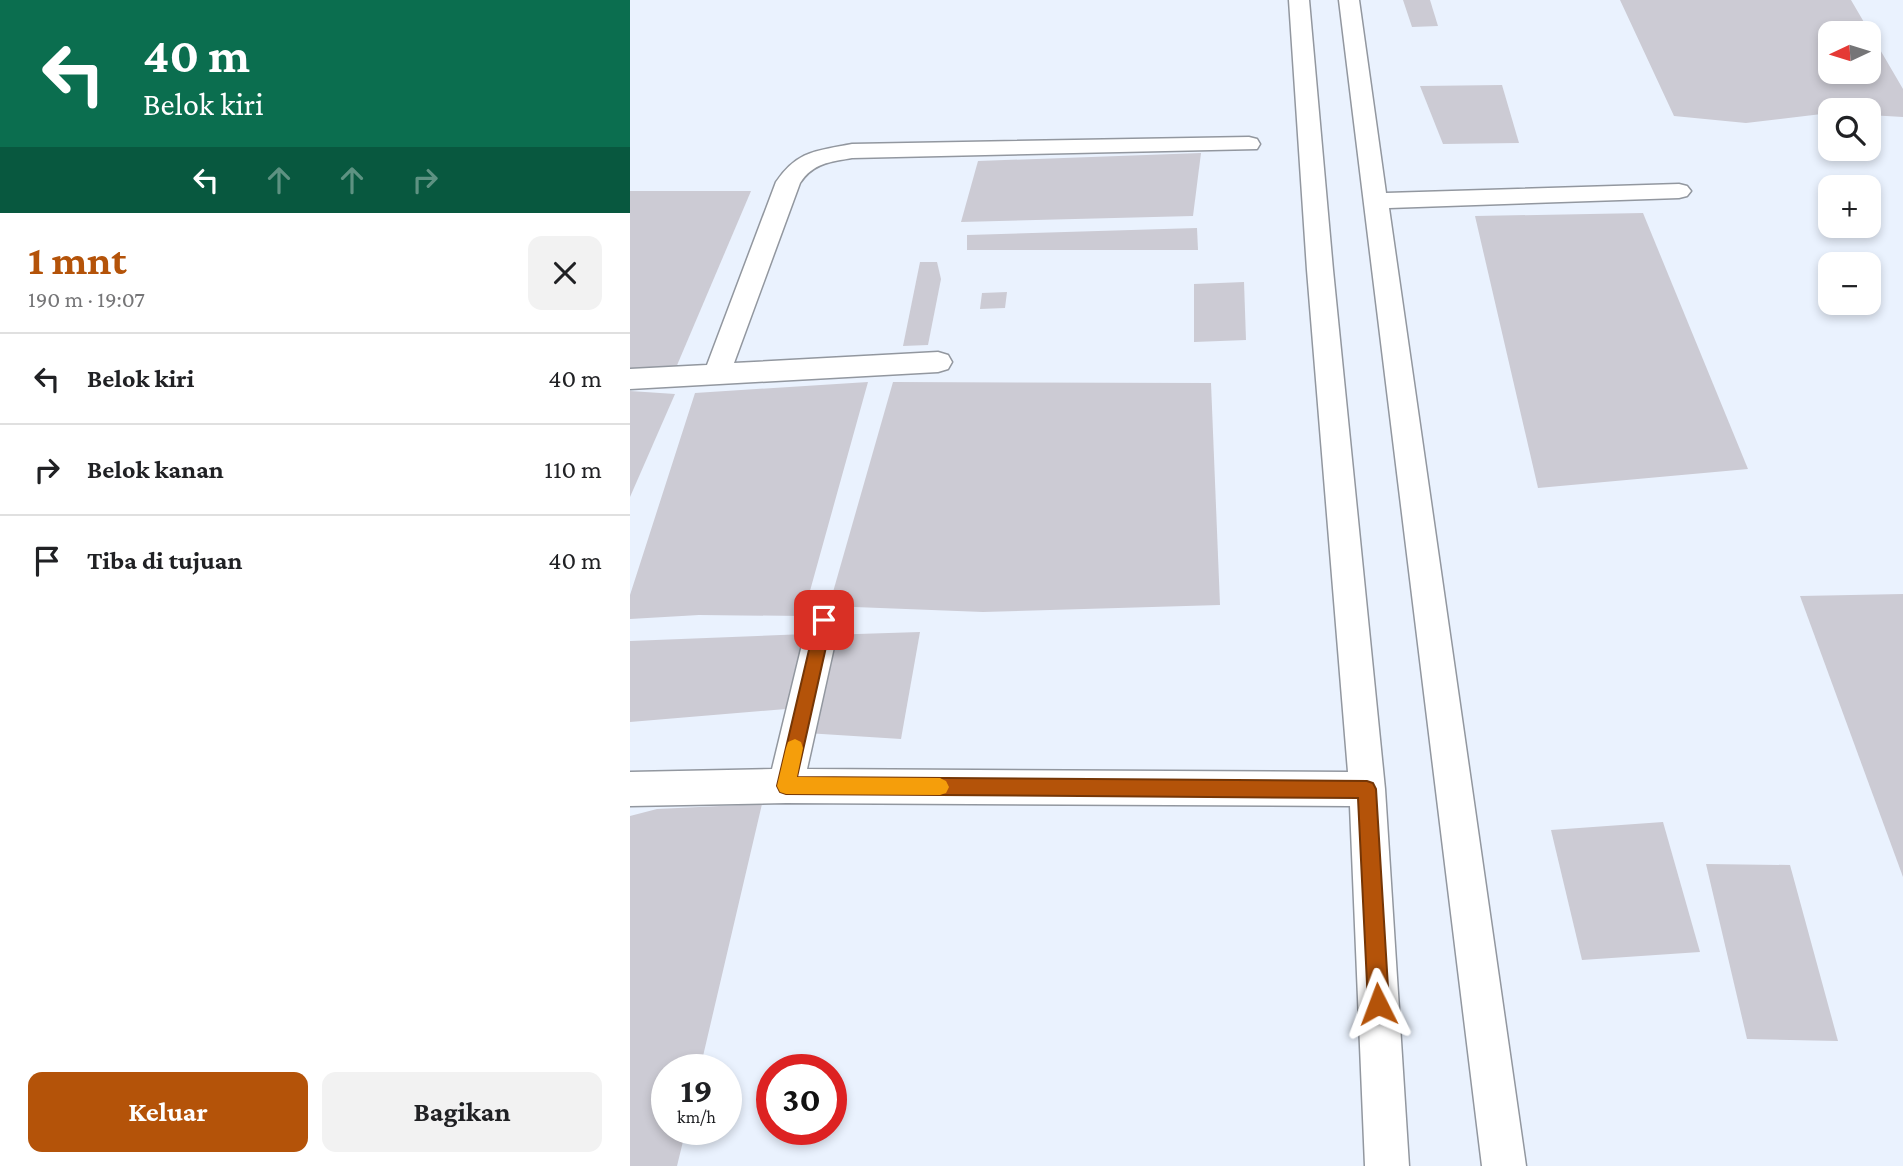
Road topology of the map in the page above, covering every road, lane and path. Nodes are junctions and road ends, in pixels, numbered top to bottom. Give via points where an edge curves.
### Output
1 (1299, 0) edge
2 (1349, 0) edge
3 (1250, 144) dead end
4 (1679, 191) dead end
5 (1374, 201) junction
6 (938, 362) dead end
7 (717, 374) junction
8 (630, 379) edge
9 (824, 620) dead end
10 (786, 786) junction
11 (630, 789) edge
12 (1367, 789) junction
13 (1387, 1166) edge
14 (1504, 1166) edge

1 - 12 street
2 - 5 street
3 - 7 street via 968,147 852,152 811,159 788,182
4 - 5 street
5 - 14 street
6 - 7 street
7 - 8 street
9 - 10 street
10 - 11 street
10 - 12 street
12 - 13 street

